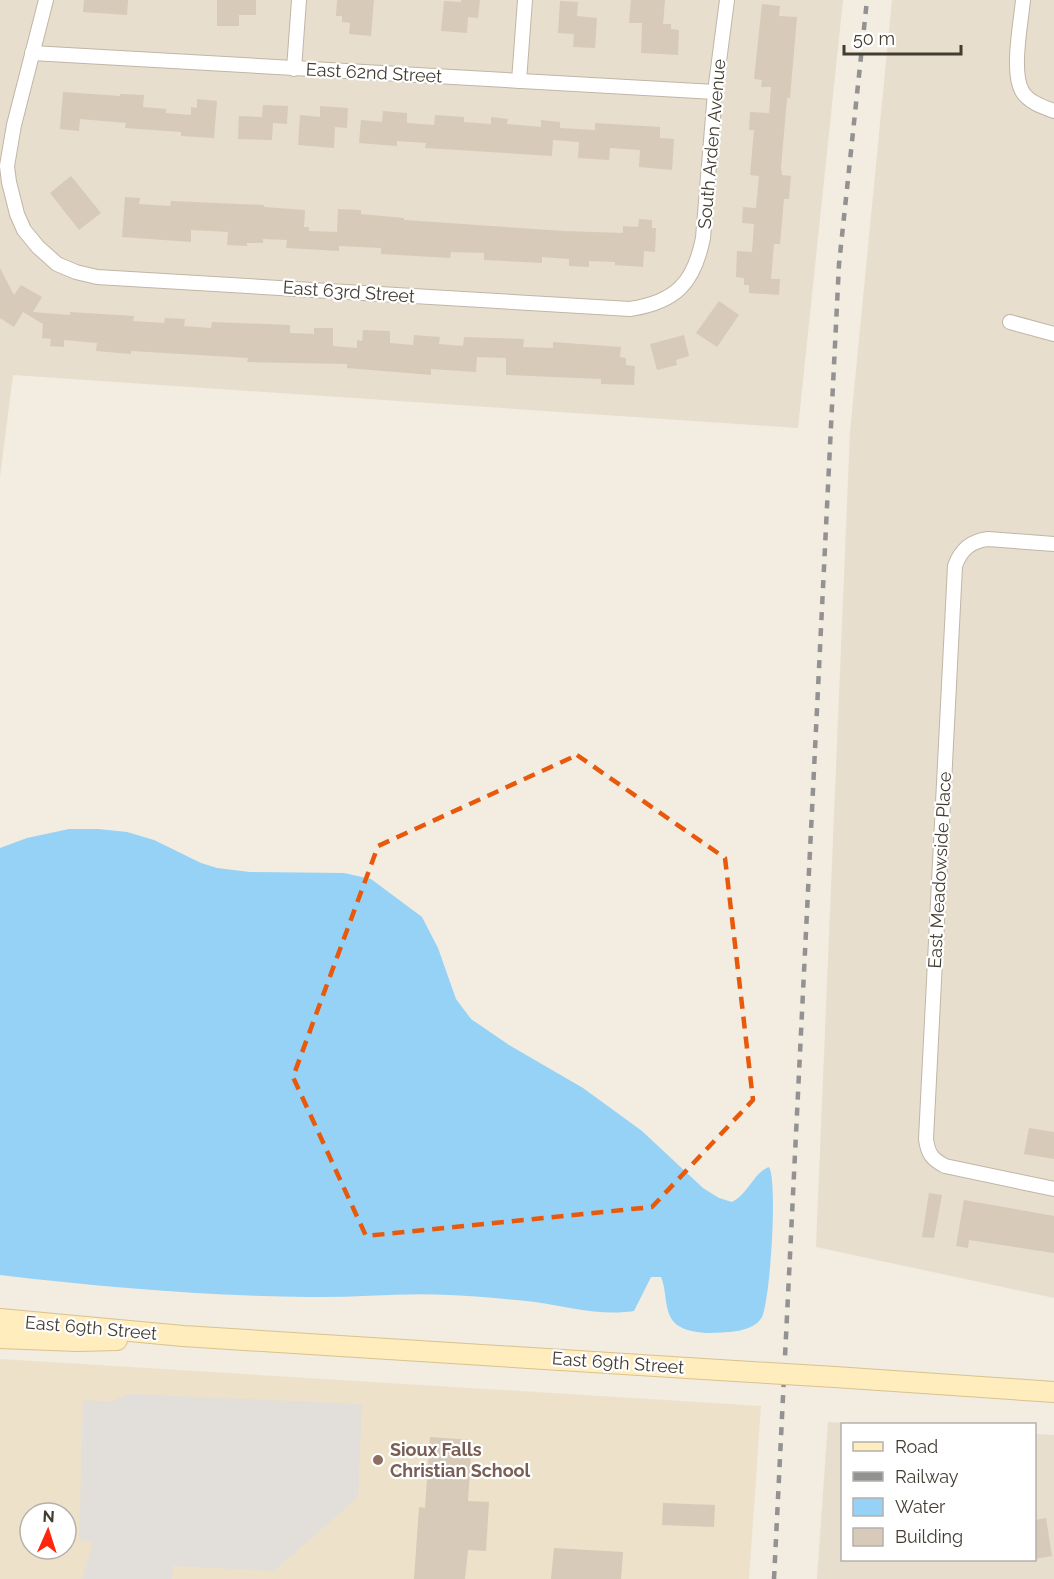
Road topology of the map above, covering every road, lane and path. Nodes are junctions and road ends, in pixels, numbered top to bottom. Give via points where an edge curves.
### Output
1 (46, 0) edge
2 (299, 0) edge
3 (525, 0) edge
4 (727, 0) edge
5 (1023, 0) edge
6 (32, 53) junction
7 (294, 69) junction
8 (519, 81) junction
9 (715, 92) junction
10 (1054, 111) edge
11 (684, 284) joint
12 (1010, 322) dead end
13 (1054, 334) edge
14 (1054, 544) edge
15 (1054, 1190) edge
16 (0, 1319) edge
17 (183, 1336) junction
18 (0, 1338) edge
19 (1054, 1392) edge

1 - 6 street
2 - 7 street
3 - 8 street
4 - 9 street, South Arden Avenue
5 - 10 street via 1018,78 1022,92 1036,104
6 - 7 street, East 62nd Street
6 - 11 street, East 63rd Street via 8,166 17,214 24,230 57,264 76,272 96,277 630,309 652,306 671,297
7 - 8 street, East 62nd Street
8 - 9 street, East 62nd Street
9 - 11 street, South Arden Avenue via 703,238 698,260
12 - 13 street
14 - 15 street, East Meadowside Place via 977,540 958,556 955,566 926,1139 933,1160 945,1166
16 - 17 main road, East 69th Street
17 - 18 main road, East 69th Street via 96,1341
17 - 19 main road, East 69th Street, bridge

